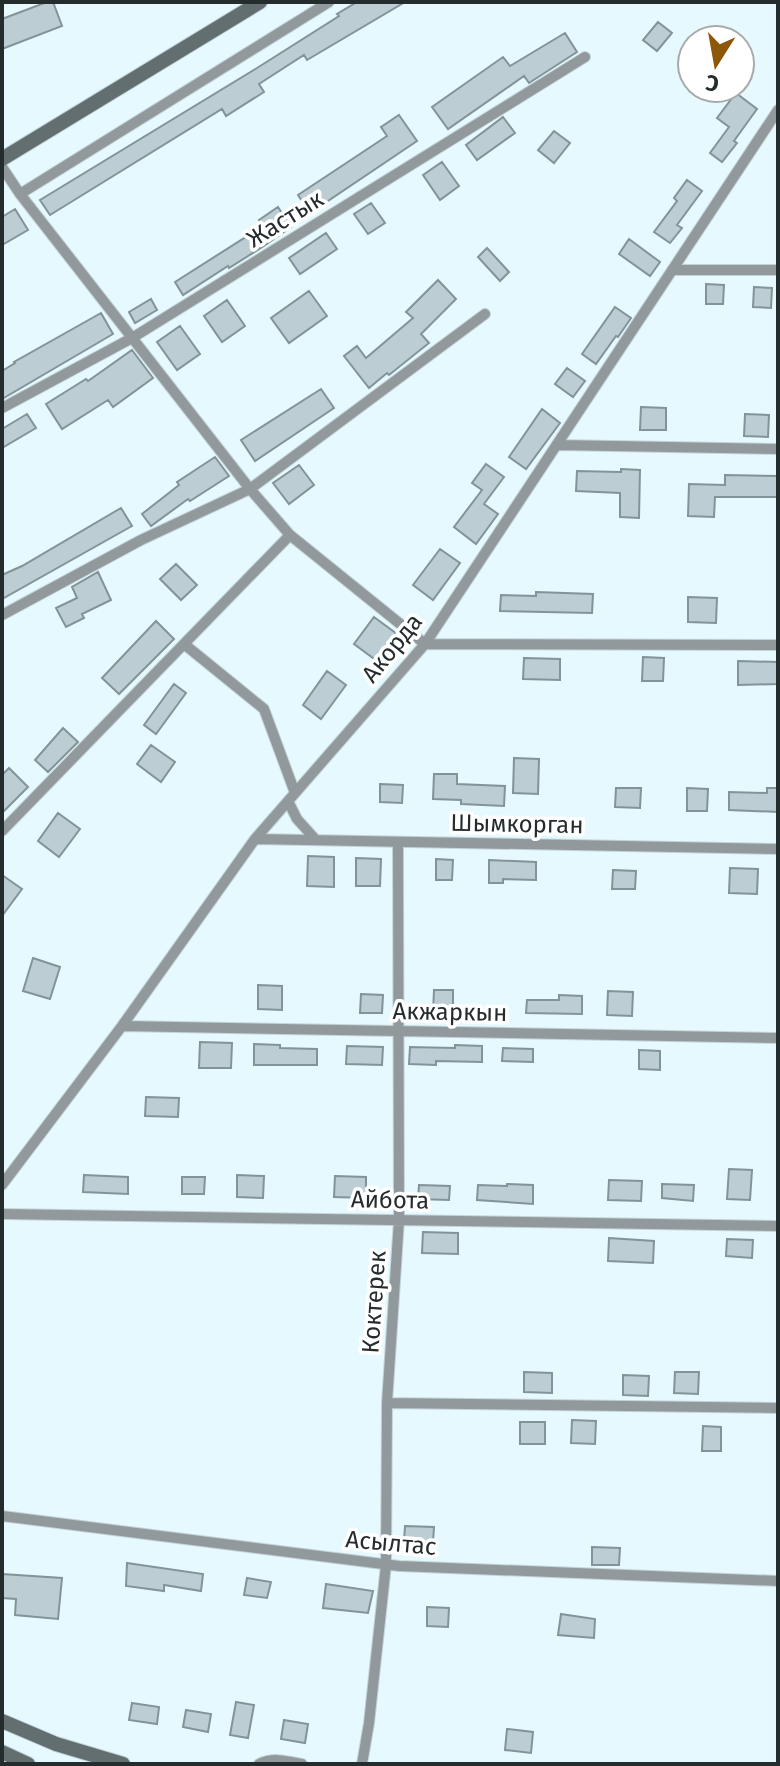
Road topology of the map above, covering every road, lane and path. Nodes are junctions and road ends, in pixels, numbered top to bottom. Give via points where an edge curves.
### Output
1 (260, 2) edge
2 (329, 2) edge
3 (585, 57) dead end
4 (778, 110) edge
5 (2, 159) edge
6 (2, 167) edge
7 (20, 194) junction
8 (672, 270) junction
9 (778, 270) edge
10 (485, 314) dead end
11 (132, 338) junction
12 (2, 408) edge
13 (558, 445) junction
14 (778, 449) edge
15 (250, 489) junction
16 (290, 535) junction
17 (2, 615) edge
18 (184, 644) junction
19 (425, 644) junction
20 (778, 645) edge
21 (292, 797) junction
22 (2, 831) edge
23 (255, 839) junction
24 (316, 840) junction
25 (398, 842) junction
26 (778, 849) edge
27 (122, 1026) junction
28 (398, 1031) junction
29 (778, 1038) edge
30 (2, 1185) edge
31 (2, 1214) edge
32 (399, 1220) junction
33 (778, 1226) edge
34 (387, 1403) junction
35 (778, 1408) edge
36 (2, 1516) edge
37 (386, 1565) junction
38 (778, 1581) edge
39 (2, 1721) edge
40 (2, 1752) edge
41 (28, 1764) edge
42 (123, 1764) edge
43 (259, 1764) edge
44 (302, 1764) edge
45 (362, 1764) edge

1 - 5 main road
2 - 7 street
3 - 11 street, Жастык
4 - 8 street, Акорда
6 - 7 street
7 - 11 street
8 - 9 street
8 - 13 street, Акорда
10 - 15 street
11 - 12 street, Жастык
11 - 15 street
13 - 14 street
13 - 19 street, Акорда
15 - 16 street
15 - 17 street
16 - 18 street
16 - 19 street
18 - 21 street via 264,709
18 - 22 street
19 - 20 street
19 - 21 street, Акорда
21 - 23 street, Акорда
21 - 24 street via 297,819
23 - 24 street, Шымкорган
23 - 27 street, Акорда
24 - 25 street, Шымкорган
25 - 26 street, Шымкорган
25 - 28 street, Коктерек
27 - 28 street, Акжаркын
27 - 30 street, Акорда
28 - 29 street, Акжаркын
28 - 32 street, Коктерек
31 - 32 street, Айбота
32 - 33 street, Айбота
32 - 34 street, Коктерек
34 - 35 street
34 - 37 street, Коктерек
36 - 37 street, Асылтас
37 - 38 street, Асылтас
37 - 45 street, Коктерек
39 - 42 main road
40 - 41 main road
43 - 44 street

